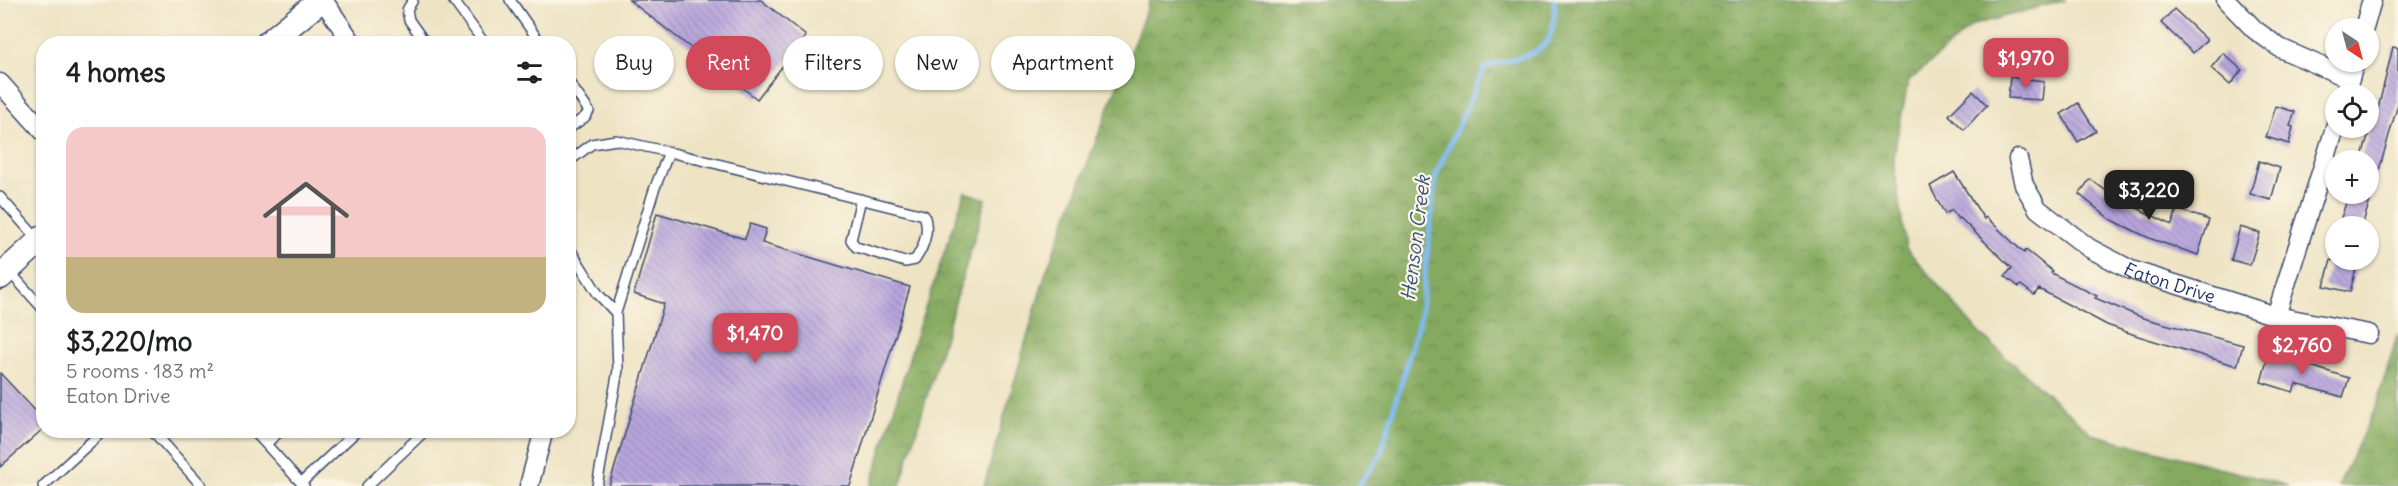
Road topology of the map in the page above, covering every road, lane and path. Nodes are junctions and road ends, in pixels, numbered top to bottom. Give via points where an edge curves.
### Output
1 (322, 0) edge
2 (413, 0) edge
3 (453, 0) edge
4 (510, 0) edge
5 (2226, 0) edge
6 (2372, 0) edge
7 (2367, 18) edge
8 (277, 36) edge
9 (348, 36) edge
10 (420, 36) edge
11 (478, 36) edge
12 (535, 36) edge
13 (2350, 78) edge
14 (0, 83) edge
15 (576, 92) edge
16 (36, 123) edge
17 (576, 123) edge
18 (2332, 138) edge
19 (669, 152) junction
20 (576, 156) edge
21 (2018, 159) dead end
22 (0, 198) edge
23 (861, 199) junction
24 (36, 234) edge
25 (36, 244) edge
26 (576, 259) edge
27 (4, 274) edge
28 (36, 303) edge
29 (616, 313) junction
30 (2276, 315) junction
31 (2368, 334) dead end
32 (95, 438) edge
33 (159, 438) edge
34 (260, 438) edge
35 (272, 438) edge
36 (350, 438) edge
37 (418, 438) edge
38 (542, 438) edge
39 (266, 444) junction
40 (303, 484) edge
41 (43, 486) edge
42 (202, 486) edge
43 (367, 486) edge
44 (529, 486) edge
45 (597, 486) edge

1 - 8 street
1 - 9 street
2 - 10 lane via 407,10 409,20
3 - 11 lane
4 - 12 lane
5 - 13 street via 2255,30 2280,48
6 - 7 street
14 - 16 street
15 - 17 lane via 589,111
18 - 30 street
19 - 20 lane via 616,140 592,144
19 - 23 lane
19 - 29 lane
21 - 30 street, Eaton Drive via 2024,185 2038,209 2090,248 2131,270
22 - 24 lane
23 - 23 lane via 924,215 928,224 915,260 905,262 856,247 851,240
25 - 27 street
26 - 29 lane via 598,294
27 - 28 lane
29 - 45 lane via 618,370
30 - 31 street, Eaton Drive
32 - 41 lane
33 - 42 lane
34 - 39 lane
35 - 39 lane
36 - 40 lane
37 - 43 lane
38 - 44 street
39 - 40 lane

